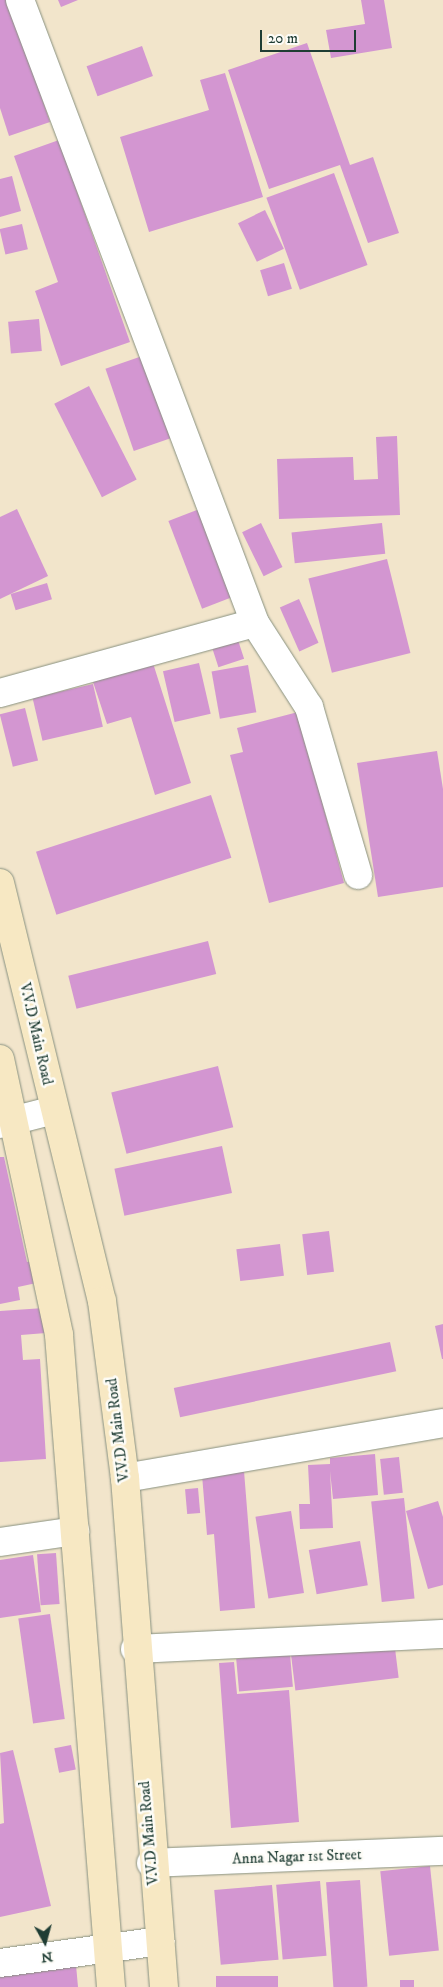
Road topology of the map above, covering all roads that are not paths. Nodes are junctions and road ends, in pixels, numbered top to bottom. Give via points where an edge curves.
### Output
1 (20, 0) edge
2 (255, 623) junction
3 (0, 694) edge
4 (358, 876) dead end
5 (0, 883) edge
6 (0, 1059) edge
7 (54, 1110) junction
8 (8, 1122) edge
9 (443, 1423) edge
10 (124, 1478) junction
11 (76, 1531) junction
12 (0, 1542) edge
13 (443, 1634) edge
14 (135, 1649) junction
15 (443, 1851) edge
16 (151, 1863) junction
17 (160, 1941) junction
18 (108, 1948) junction
19 (0, 1963) edge
20 (111, 1987) edge
21 (164, 1987) edge

1 - 2 street
2 - 3 street
2 - 4 street via 309,707
5 - 7 main road, V.V.D Main Road
6 - 8 main road
7 - 8 street
7 - 10 main road, V.V.D Main Road via 102,1301
8 - 11 main road via 60,1335
9 - 10 street
10 - 14 main road, V.V.D Main Road
11 - 12 street
11 - 18 main road
13 - 14 street
14 - 16 main road, V.V.D Main Road
15 - 16 street, Anna Nagar 1st Street
16 - 17 main road, V.V.D Main Road
17 - 18 street
17 - 21 main road, V.V.D Main Road
18 - 19 street
18 - 20 main road

